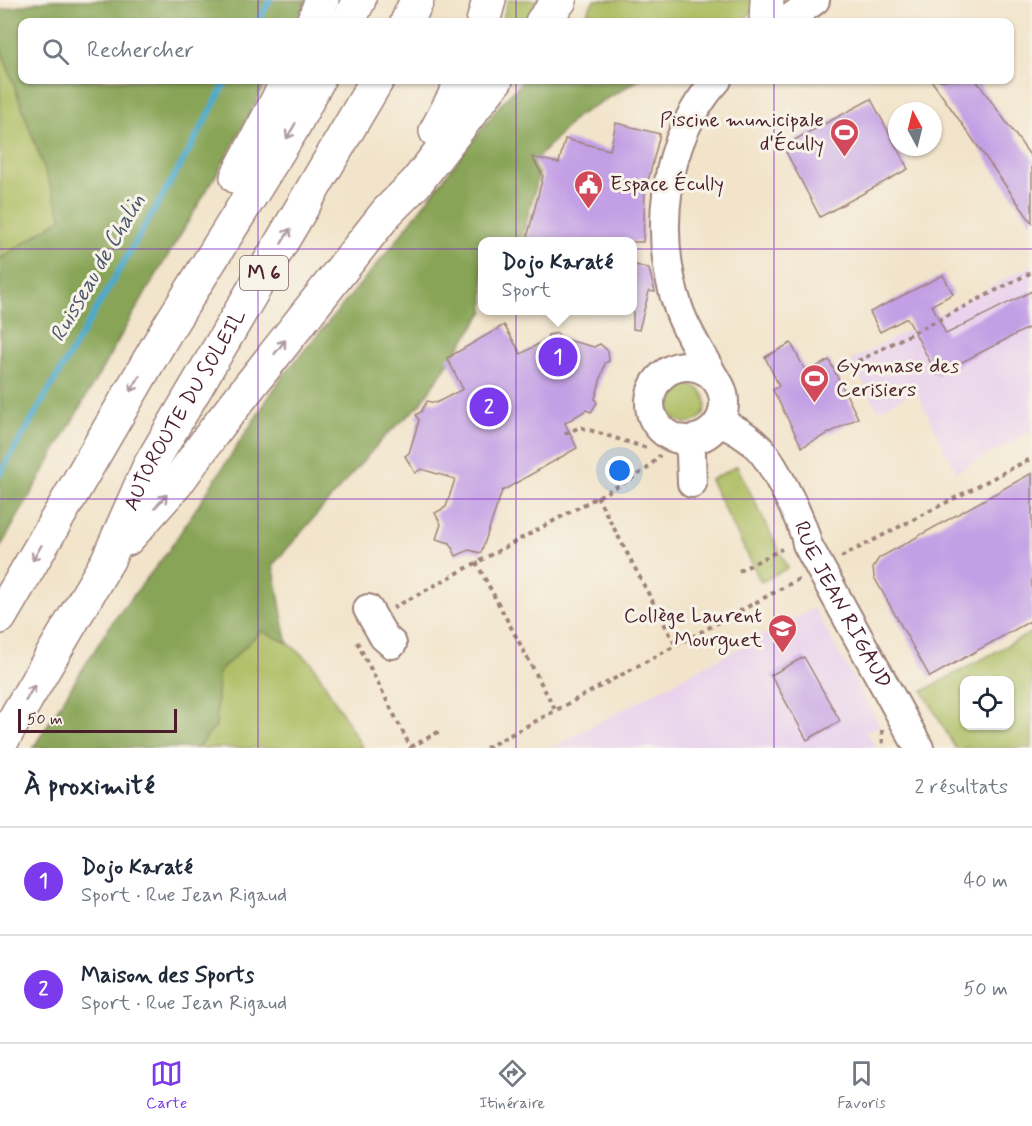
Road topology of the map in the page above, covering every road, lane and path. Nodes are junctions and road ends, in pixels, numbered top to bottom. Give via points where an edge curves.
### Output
1 (322, 0) edge
2 (359, 0) edge
3 (417, 0) edge
4 (489, 0) edge
5 (558, 0) edge
6 (766, 0) edge
7 (815, 0) edge
8 (315, 18) edge
9 (350, 18) edge
10 (409, 18) edge
11 (484, 18) edge
12 (544, 18) edge
13 (766, 18) edge
14 (790, 18) edge
15 (286, 84) edge
16 (316, 84) edge
17 (375, 84) edge
18 (461, 84) edge
19 (493, 84) edge
20 (714, 84) edge
21 (387, 212) junction
22 (1032, 272) edge
23 (680, 313) junction
24 (165, 333) junction
25 (858, 361) dead end
26 (673, 369) junction
27 (713, 376) junction
28 (720, 422) junction
29 (565, 434) dead end
30 (688, 441) junction
31 (650, 449) dead end
32 (660, 455) dead end
33 (1032, 458) edge
34 (692, 483) dead end
35 (597, 496) junction
36 (782, 549) dead end
37 (108, 560) junction
38 (476, 562) junction
39 (830, 563) junction
40 (739, 571) dead end
41 (370, 614) junction
42 (0, 617) edge
43 (392, 644) dead end
44 (676, 644) junction
45 (556, 711) junction
46 (440, 731) dead end
47 (880, 736) dead end
48 (0, 744) edge
49 (411, 748) edge
50 (486, 748) edge
51 (883, 748) edge
52 (919, 748) edge

1 - 8 highway
2 - 9 highway
3 - 10 highway
4 - 11 highway
5 - 12 highway
6 - 13 highway
7 - 14 street
15 - 24 highway via 198,243
16 -> 24 highway, M 6
37 -> 17 highway, AUTOROUTE DU SOLEIL / M 6 via 149,466
18 - 21 highway
19 - 21 highway via 416,183
20 - 23 street via 691,117 674,160 668,193 666,240 671,282
37 -> 21 highway via 176,484
22 - 25 path
23 - 26 street via 682,349
23 - 27 street
24 -> 42 highway, M 6
26 - 27 street via 694,367
26 - 30 street via 652,391 651,411 661,430
27 - 28 street via 723,394
28 - 30 street via 709,433
28 - 39 street, RUE JEAN RIGAUD via 747,437 767,459 805,529 807,544
29 - 31 path via 580,427
30 - 34 street
32 - 35 path via 648,468
33 - 39 path
35 - 38 path
35 - 44 path
36 - 40 path
48 -> 37 highway, AUTOROUTE DU SOLEIL / M 6
38 - 41 path
38 - 45 path
39 - 44 path
39 - 52 street, RUE JEAN RIGAUD
41 - 43 street
41 - 49 path via 353,630
44 - 45 path
45 - 50 path
46 - 49 path
47 - 51 path

